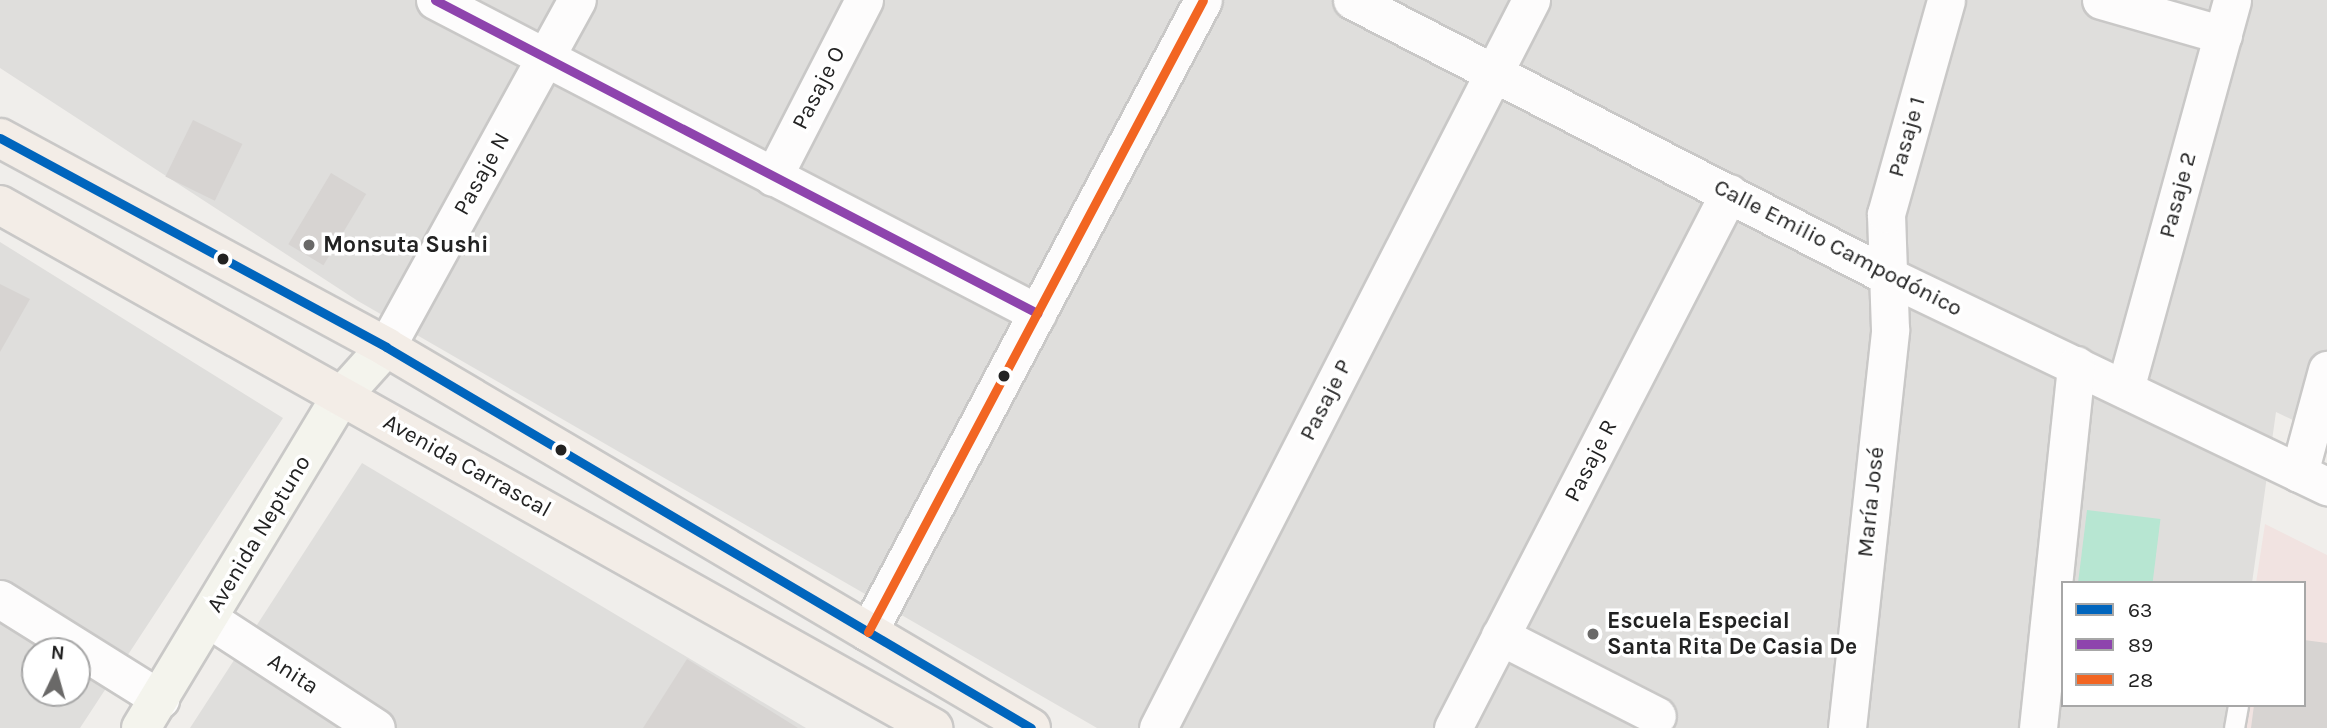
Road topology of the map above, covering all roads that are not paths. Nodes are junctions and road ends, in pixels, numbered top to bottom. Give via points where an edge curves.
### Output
1 (435, 0) edge
2 (577, 0) edge
3 (864, 0) edge
4 (1203, 0) edge
5 (1353, 0) edge
6 (1531, 0) edge
7 (1945, 0) edge
8 (2101, 0) edge
9 (2232, 0) edge
10 (2222, 35) junction
11 (546, 58) junction
12 (1493, 72) junction
13 (0, 138) edge
14 (773, 177) junction
15 (1729, 193) junction
16 (0, 205) edge
17 (1888, 276) junction
18 (1037, 313) junction
19 (386, 347) junction
20 (2076, 365) junction
21 (2327, 370) edge
22 (2125, 389) junction
23 (341, 397) junction
24 (2313, 480) edge
25 (0, 599) edge
26 (209, 620) junction
27 (868, 632) junction
28 (1500, 636) junction
29 (2238, 707) edge
30 (150, 713) edge
31 (1657, 716) dead end
32 (376, 728) edge
33 (933, 728) edge
34 (1031, 728) edge
35 (1158, 728) edge
36 (1453, 728) edge
37 (1847, 728) edge
38 (2038, 728) edge
39 (2234, 728) edge

1 - 11 street
2 - 11 street, Pasaje N
3 - 14 street, Pasaje O
4 - 18 street
5 - 12 street, Calle Emilio Campodónico
6 - 12 street
7 - 17 street, Pasaje 1 via 1886,214
8 - 10 street
9 - 10 street, Pasaje 2
10 - 22 street, Pasaje 2
11 - 14 street
11 - 19 street, Pasaje N
12 - 15 street, Calle Emilio Campodónico
12 - 35 street, Pasaje P
13 - 19 main road
14 - 18 street
15 - 17 street, Calle Emilio Campodónico
15 - 28 street, Pasaje R
16 - 23 main road, Avenida Carrascal
17 - 20 street, Calle Emilio Campodónico
17 - 37 street, María José via 1890,329
18 - 27 street
19 - 23 main road, Avenida Neptuno
19 - 27 main road
20 - 22 street, Calle Emilio Campodónico
20 - 38 street
21 - 24 street
22 - 24 street, Calle Emilio Campodónico
23 - 26 main road, Avenida Neptuno
23 - 33 main road, Avenida Carrascal
25 - 30 street
26 - 30 main road, Avenida Neptuno
26 - 32 street, Anita
27 - 34 main road
28 - 31 street
28 - 36 street, Pasaje R
29 - 39 lane

